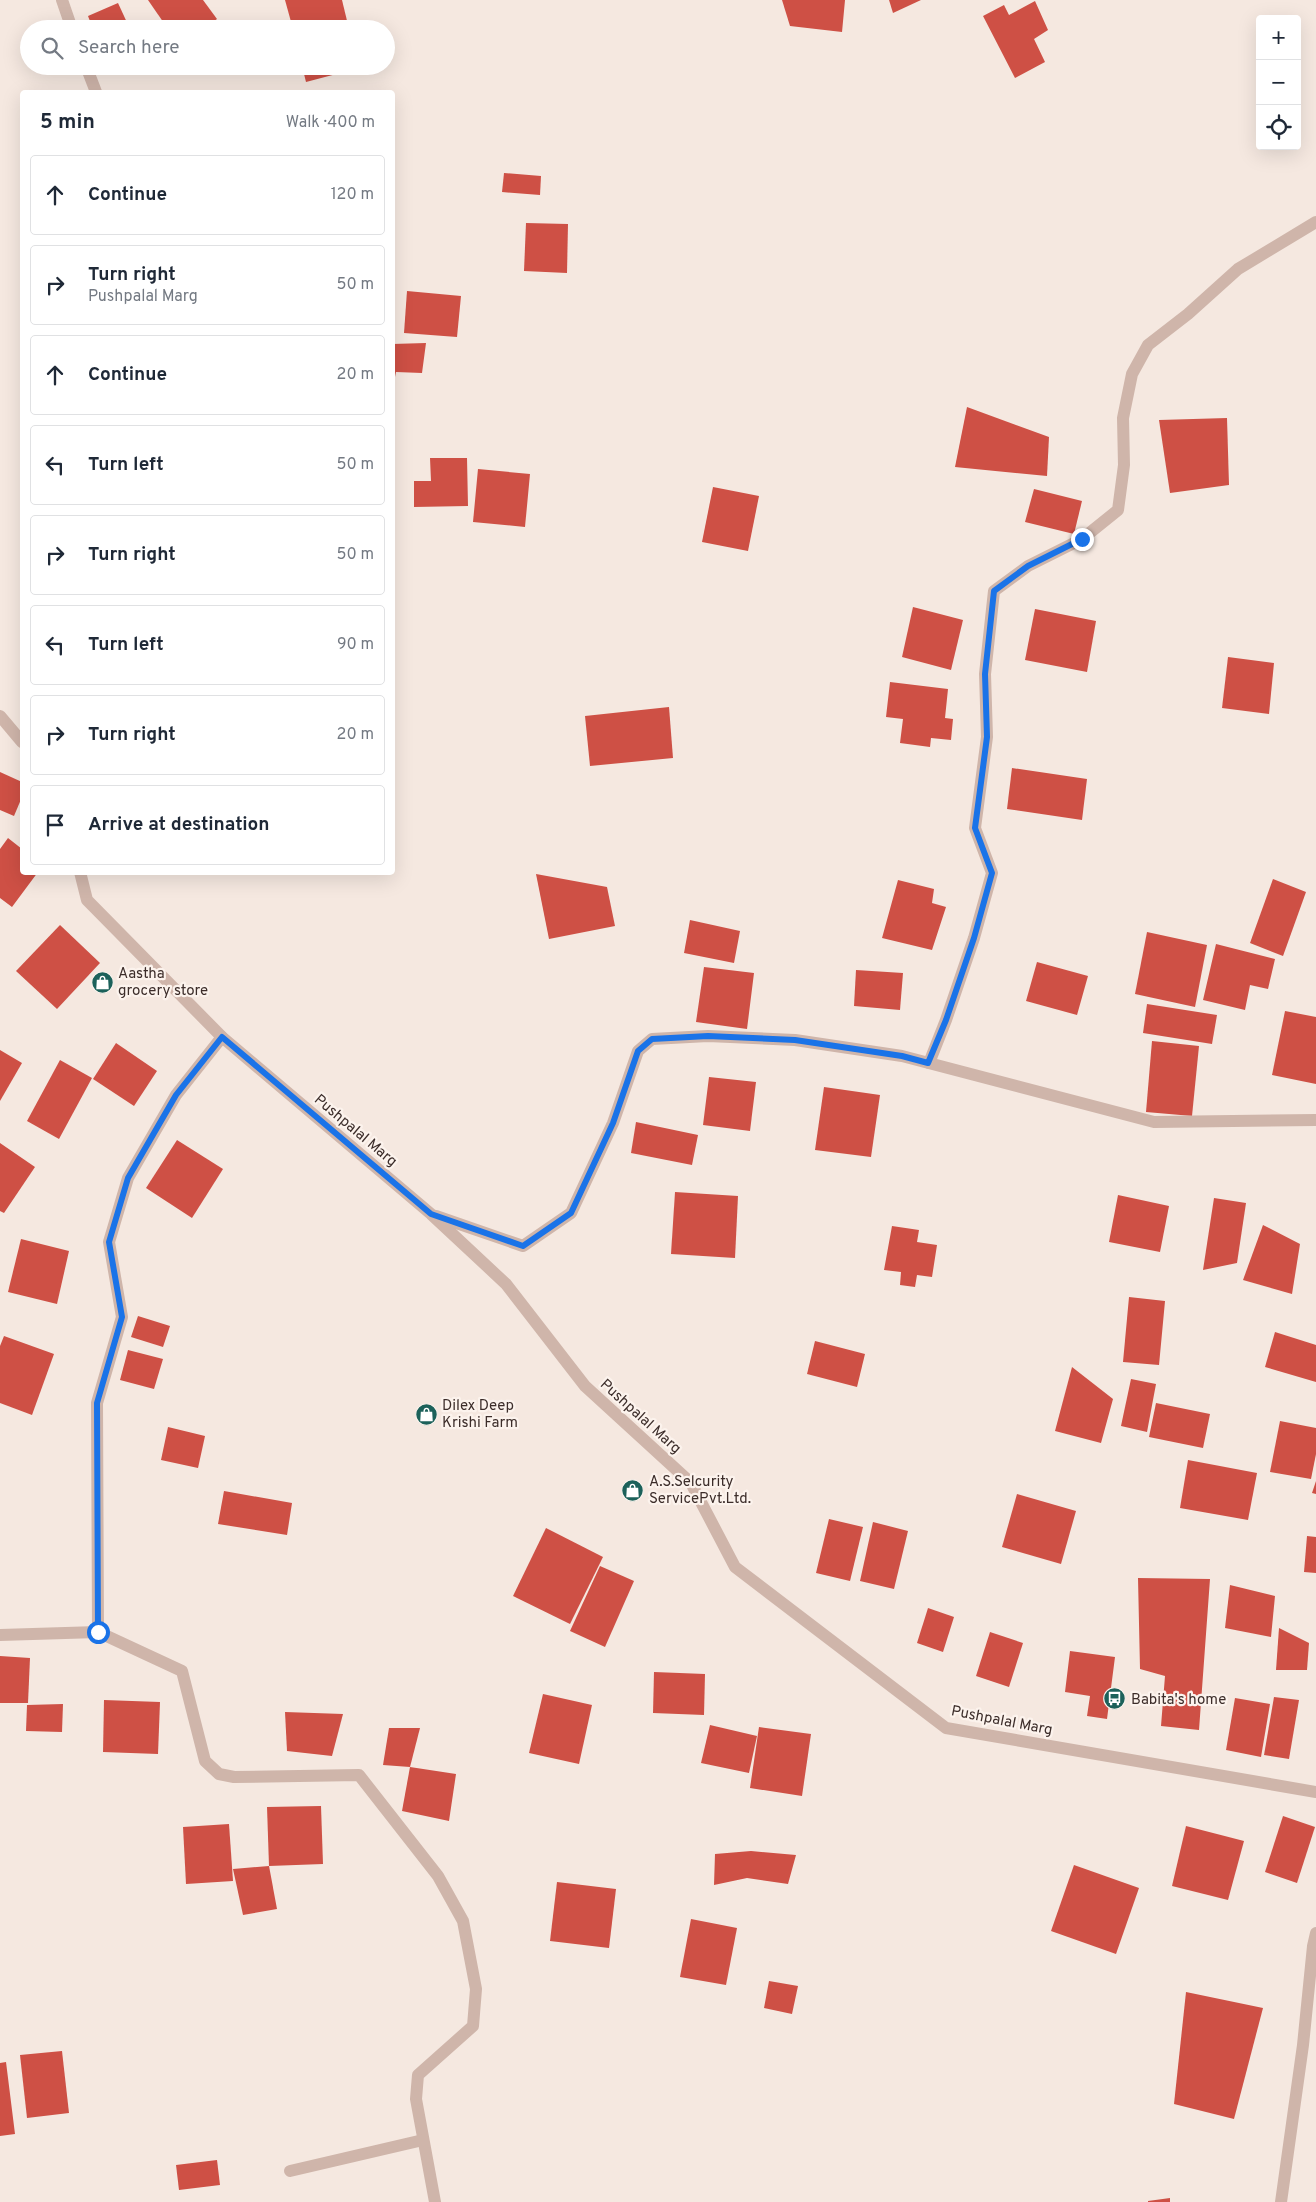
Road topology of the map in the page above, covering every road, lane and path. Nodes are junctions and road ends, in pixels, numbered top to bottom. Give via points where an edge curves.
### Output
1 (62, 0) edge
2 (69, 20) edge
3 (89, 75) edge
4 (95, 90) edge
5 (1316, 222) edge
6 (0, 716) edge
7 (20, 740) edge
8 (81, 875) edge
9 (222, 1037) junction
10 (928, 1063) junction
11 (1316, 1120) edge
12 (431, 1214) junction
13 (98, 1632) junction
14 (0, 1635) edge
15 (1316, 1792) edge
16 (1316, 1933) edge
17 (423, 2140) junction
18 (290, 2171) dead end
19 (435, 2202) edge
20 (1281, 2202) edge

1 - 2 street
3 - 4 street
5 - 10 street via 1238,269 1148,345 1132,374 1123,418 1124,465 1118,510 1082,539 1028,566 994,591 985,674 987,737 975,828 992,873 974,938
6 - 7 street
8 - 9 street, Pushpalal Marg via 87,900
9 - 12 street, Pushpalal Marg
9 - 13 street via 176,1095 128,1178 109,1242 122,1317 97,1403
10 - 11 street via 1154,1122
10 - 12 street via 795,1040 708,1036 652,1039 638,1051 613,1123 571,1213 523,1246
12 - 15 street, Pushpalal Marg via 506,1284 585,1386 691,1483 735,1567 946,1728
13 - 14 street
13 - 17 street via 182,1671 205,1761 219,1774 234,1777 359,1775 438,1876 463,1921 476,1990 473,2026 418,2075 416,2099
16 - 20 street
17 - 18 street
17 - 19 street

